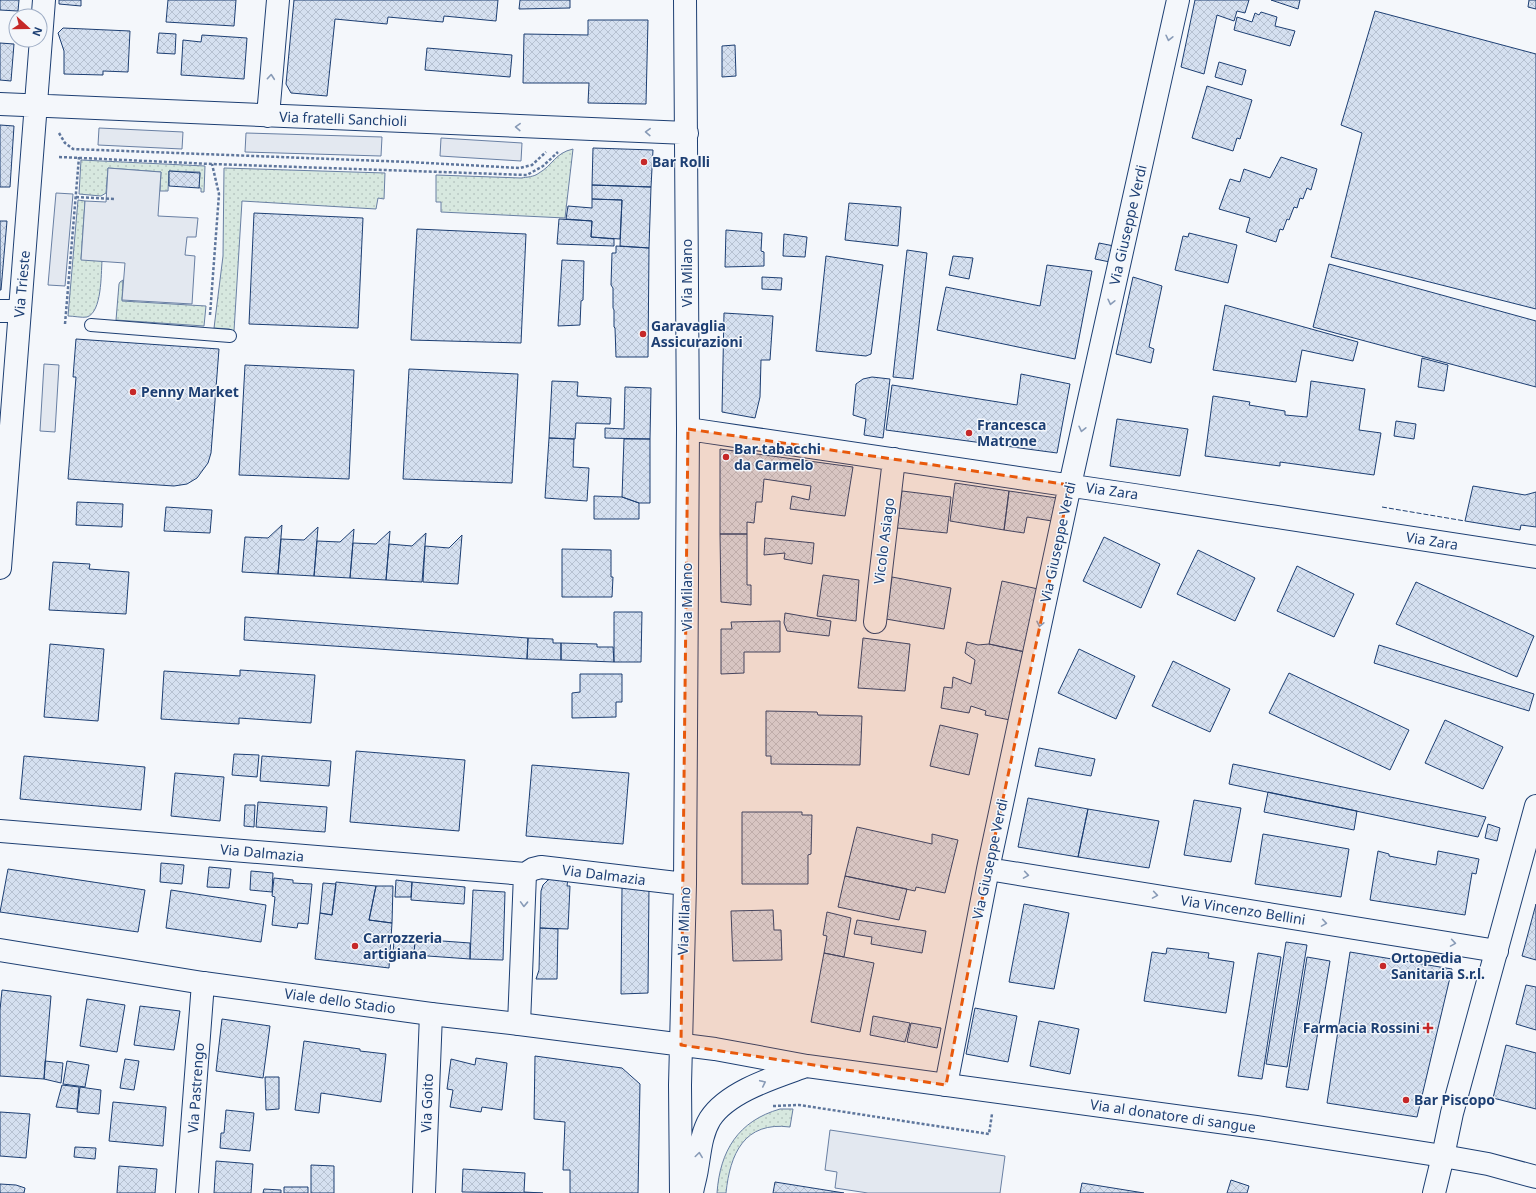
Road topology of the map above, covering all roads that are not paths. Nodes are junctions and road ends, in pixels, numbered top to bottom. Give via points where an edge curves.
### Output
1 (44, 0) edge
2 (278, 0) edge
3 (685, 0) edge
4 (1178, 0) edge
5 (0, 104) edge
6 (43, 106) junction
7 (268, 116) junction
8 (687, 133) junction
9 (10, 311) edge
10 (91, 325) dead end
11 (230, 336) dead end
12 (688, 429) junction
13 (894, 460) junction
14 (1070, 485) junction
15 (1536, 557) edge
16 (0, 568) edge
17 (874, 622) dead end
18 (1536, 806) edge
19 (0, 831) edge
20 (988, 869) junction
21 (525, 874) junction
22 (685, 884) junction
23 (0, 950) edge
24 (1497, 950) junction
25 (204, 983) junction
26 (431, 1014) junction
27 (519, 1024) junction
28 (681, 1045) junction
29 (807, 1066) junction
30 (946, 1085) junction
31 (1443, 1156) junction
32 (1536, 1177) edge
33 (187, 1193) edge
34 (424, 1193) edge
35 (681, 1193) edge
36 (692, 1193) edge
37 (1434, 1193) edge

1 - 6 street, Via Trieste
7 -> 2 street
3 - 8 street, Via Milano
4 -> 14 street, Via Giuseppe Verdi
5 - 6 street, Via fratelli Sanchioli
6 - 7 street, Via fratelli Sanchioli
6 - 9 street, Via Trieste
8 -> 7 street, Via fratelli Sanchioli
8 - 12 street, Via Milano
9 - 16 street, Via Trieste
10 - 11 lane
12 - 13 street, Via Zara
12 - 22 street, Via Milano
13 - 14 street, Via Zara
13 - 17 street, Vicolo Asiago
14 - 15 street, Via Zara
14 -> 20 street, Via Giuseppe Verdi
18 - 24 street
19 - 21 street, Via Dalmazia
20 -> 24 street, Via Vincenzo Bellini
20 - 30 street, Via Giuseppe Verdi
21 - 22 street, Via Dalmazia via 541,868
21 -> 27 street
22 - 28 street, Via Milano
23 - 25 street, Viale dello Stadio
24 - 31 street via 1452,1113
25 - 26 street, Viale dello Stadio
25 - 33 street, Via Pastrengo
26 - 27 street, Viale dello Stadio
26 - 34 street, Via Goito
27 - 28 street, Viale dello Stadio
28 - 29 street, Via al donatore di sangue
28 - 35 street, Via Milano
29 - 30 street, Via al donatore di sangue
36 -> 29 street, Via al donatore di sangue via 705,1131 710,1119 728,1100 773,1078
30 - 31 street, Via al donatore di sangue via 1256,1127
31 - 32 street, Via al donatore di sangue via 1488,1164
31 - 37 street

